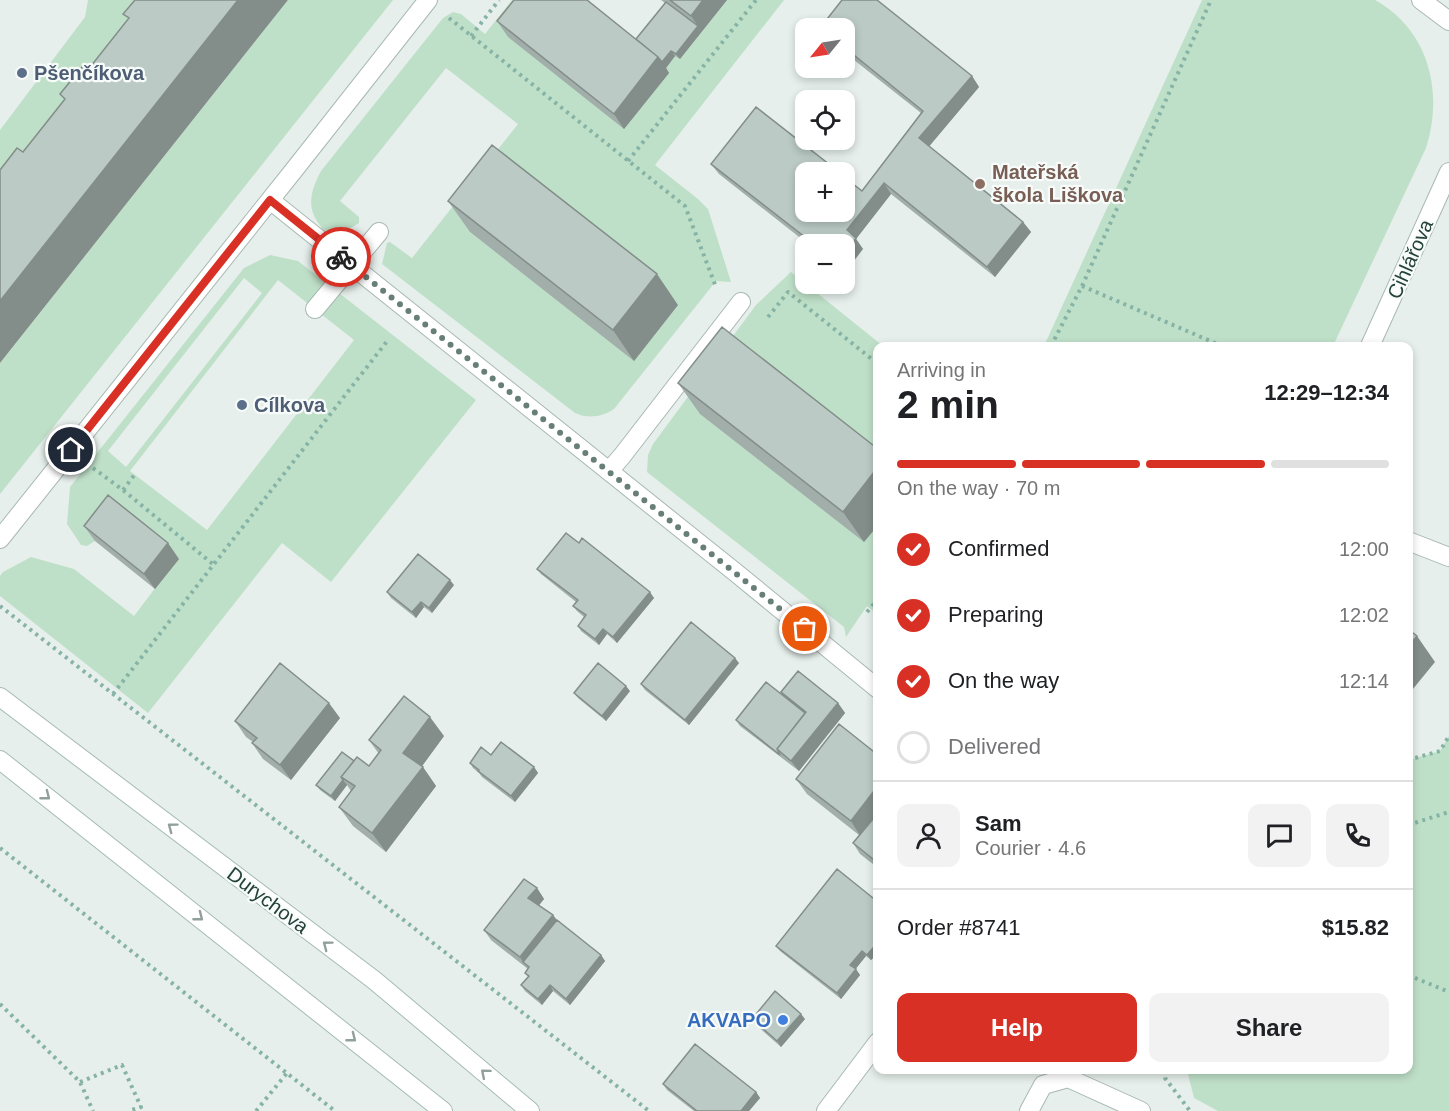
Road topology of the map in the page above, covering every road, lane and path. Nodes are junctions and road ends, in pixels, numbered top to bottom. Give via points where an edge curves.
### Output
1 (428, 0) edge
2 (499, 0) edge
3 (756, 0) edge
4 (1211, 0) edge
5 (1420, 0) edge
6 (1449, 21) edge
7 (471, 36) junction
8 (628, 161) junction
9 (1449, 172) edge
10 (270, 200) junction
11 (379, 232) dead end
12 (352, 265) junction
13 (1082, 286) junction
14 (738, 305) junction
15 (315, 309) dead end
16 (388, 340) dead end
17 (1053, 342) edge
18 (1213, 342) edge
19 (1372, 342) edge
20 (873, 360) edge
21 (88, 464) dead end
22 (609, 471) junction
23 (135, 474) dead end
24 (123, 490) junction
25 (0, 539) edge
26 (1413, 543) edge
27 (1449, 557) edge
28 (214, 566) junction
29 (873, 605) edge
30 (0, 606) edge
31 (867, 612) dead end
32 (873, 684) edge
33 (113, 694) junction
34 (0, 697) edge
35 (1449, 736) edge
36 (1413, 759) edge
37 (0, 760) edge
38 (1449, 812) edge
39 (1413, 823) edge
40 (0, 848) edge
41 (1413, 977) edge
42 (1449, 992) edge
43 (0, 1004) edge
44 (873, 1049) edge
45 (287, 1073) junction
46 (1164, 1074) edge
47 (80, 1082) junction
48 (93, 1111) edge
49 (129, 1111) edge
50 (256, 1111) edge
51 (335, 1111) edge
52 (444, 1111) edge
53 (530, 1111) edge
54 (648, 1111) edge
55 (826, 1111) edge
56 (1029, 1111) edge
57 (1141, 1111) edge
58 (1190, 1111) edge

1 - 7 path
1 - 10 street
2 - 7 path
3 - 8 path
4 - 13 path
5 - 6 street
7 - 8 path
8 - 14 path via 685,206 719,295
9 - 19 street, Cihlářova
10 - 12 street
10 - 25 street
11 - 12 street
12 - 15 street
12 - 22 street
13 - 17 path
13 - 18 path
14 - 20 path via 759,327 788,292
14 - 22 street
16 - 28 path
21 - 24 path
22 - 32 street
23 - 24 path
24 - 28 path
26 - 27 street
28 - 33 path
29 - 31 path
30 - 33 path
33 - 54 path
53 -> 34 street, Durychova via 374,980
35 - 36 path via 1440,751
37 -> 52 street
38 - 39 path
40 - 45 path
41 - 42 path
43 - 47 path
44 - 55 street
45 - 50 path
45 - 51 path
46 - 58 path
47 - 48 path
47 - 49 path via 123,1065 141,1107
56 - 57 street via 1043,1085 1068,1078

